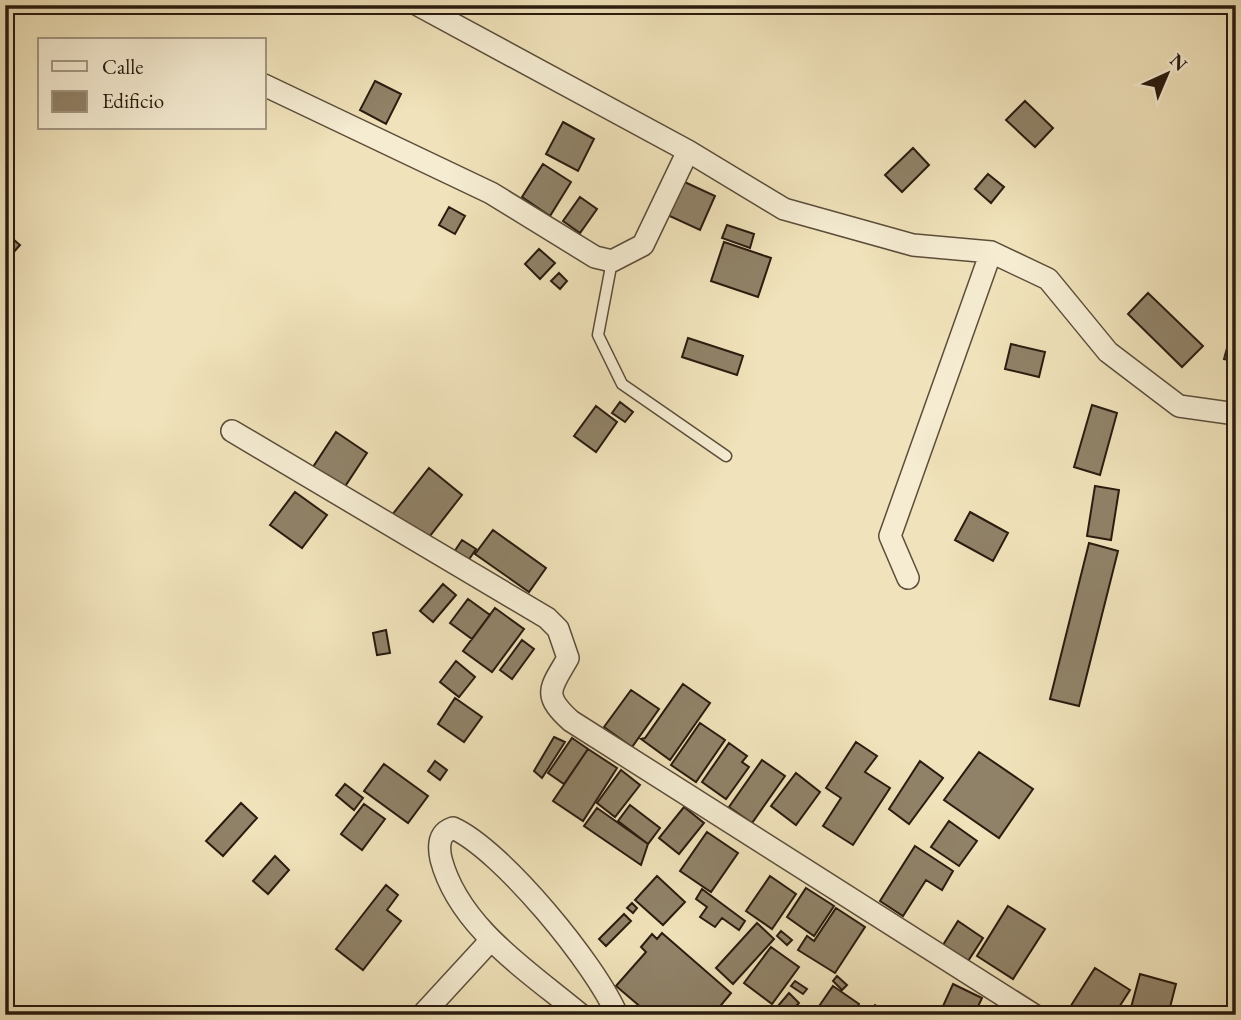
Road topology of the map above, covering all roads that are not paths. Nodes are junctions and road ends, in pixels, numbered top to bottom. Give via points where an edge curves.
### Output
1 (418, 5) edge
2 (266, 86) edge
3 (688, 151) junction
4 (991, 252) junction
5 (612, 261) junction
6 (1236, 414) edge
7 (232, 432) dead end
8 (726, 456) dead end
9 (908, 578) dead end
10 (491, 940) junction
11 (422, 1015) edge
12 (581, 1015) edge
13 (617, 1015) edge
14 (1034, 1015) edge

1 - 3 street
2 - 5 street via 491,193 595,257
3 - 4 street via 784,209 913,245
3 - 5 street via 643,245
4 - 6 street via 1048,279 1108,352 1179,406
4 - 9 street via 890,536
5 - 8 lane via 598,335 622,384
7 - 14 street via 547,618 558,629 568,658 552,682 552,695 557,709 571,722
10 - 11 street
10 - 12 street
10 - 13 street via 450,881 439,850 446,830 466,833 500,862 575,951

